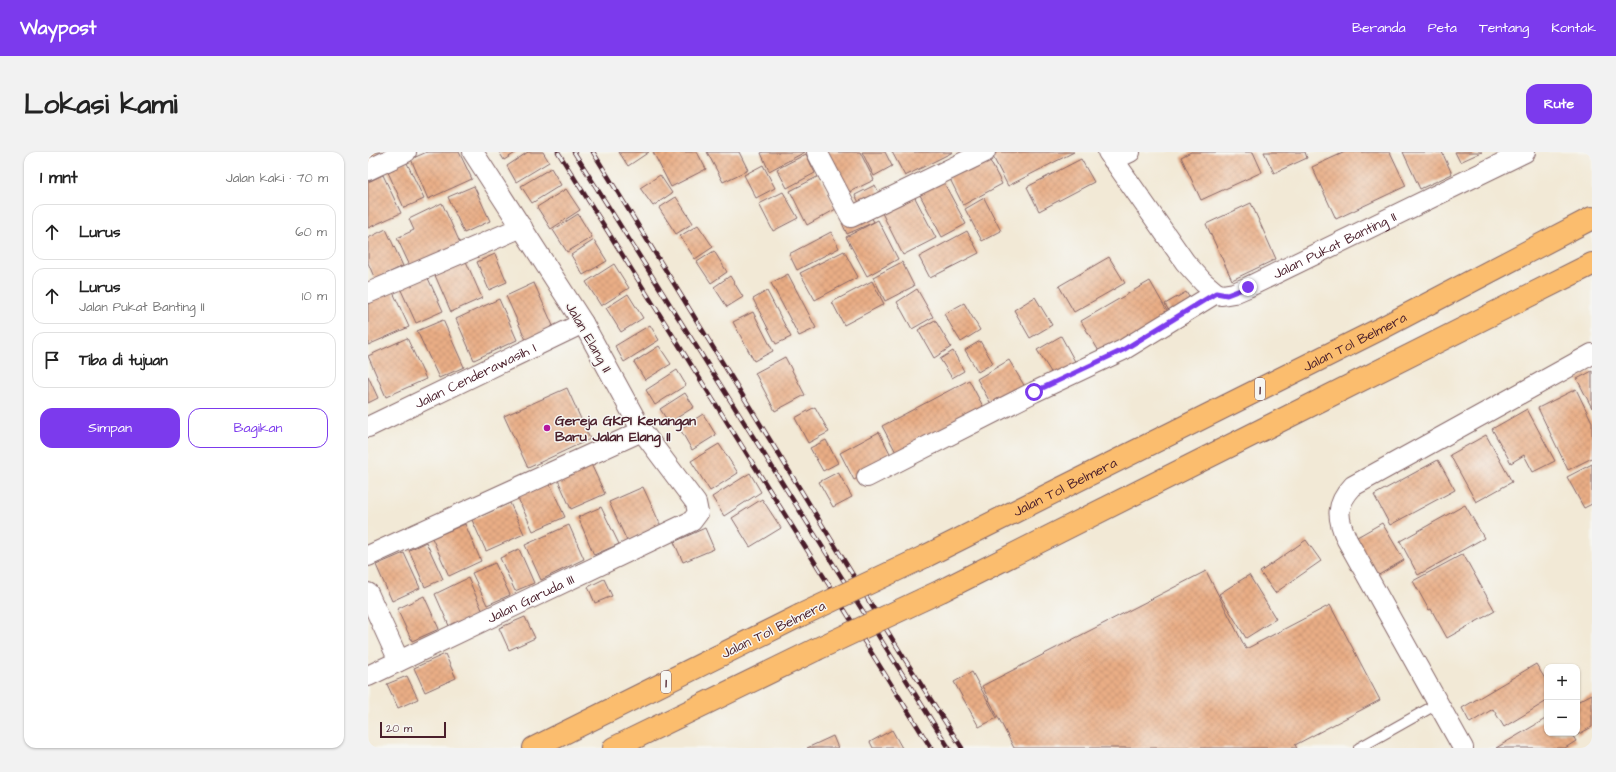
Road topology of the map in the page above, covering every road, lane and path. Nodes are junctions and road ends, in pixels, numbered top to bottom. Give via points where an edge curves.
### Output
1 (406, 152) edge
2 (473, 152) edge
3 (817, 152) edge
4 (985, 152) edge
5 (1525, 152) edge
6 (1117, 155) edge
7 (368, 170) edge
8 (1592, 218) edge
9 (522, 227) junction
10 (1592, 264) edge
11 (1216, 293) junction
12 (368, 294) edge
13 (583, 323) junction
14 (1592, 354) edge
15 (368, 427) edge
16 (642, 431) junction
17 (867, 477) dead end
18 (692, 521) joint
19 (368, 556) edge
20 (368, 594) edge
21 (399, 661) junction
22 (368, 676) edge
23 (1438, 704) junction
24 (534, 748) edge
25 (614, 748) edge
26 (1359, 748) edge
27 (1463, 748) edge

1 - 7 street
2 - 9 street, Jalan Elang II
3 - 4 street via 851,217
5 - 11 street, Jalan Pukat Banting II via 1234,293
6 - 11 street via 1185,262
8 - 24 highway, Jalan Tol Belmera / 1, bridge via 1382,328
9 - 12 street
9 - 13 street, Jalan Elang II
10 - 25 highway, bridge via 943,590
11 - 17 street via 1123,350
13 - 15 street, Jalan Cenderawasih I
13 - 16 street, Jalan Elang II
14 - 23 street via 1353,486 1342,502 1339,522 1347,540
16 - 18 street, Jalan Elang II via 696,503 698,513
16 - 19 street
18 - 21 street, Jalan Garuda III
20 - 21 street
21 - 22 street, Jalan Garuda III
23 - 26 lane
23 - 27 street

